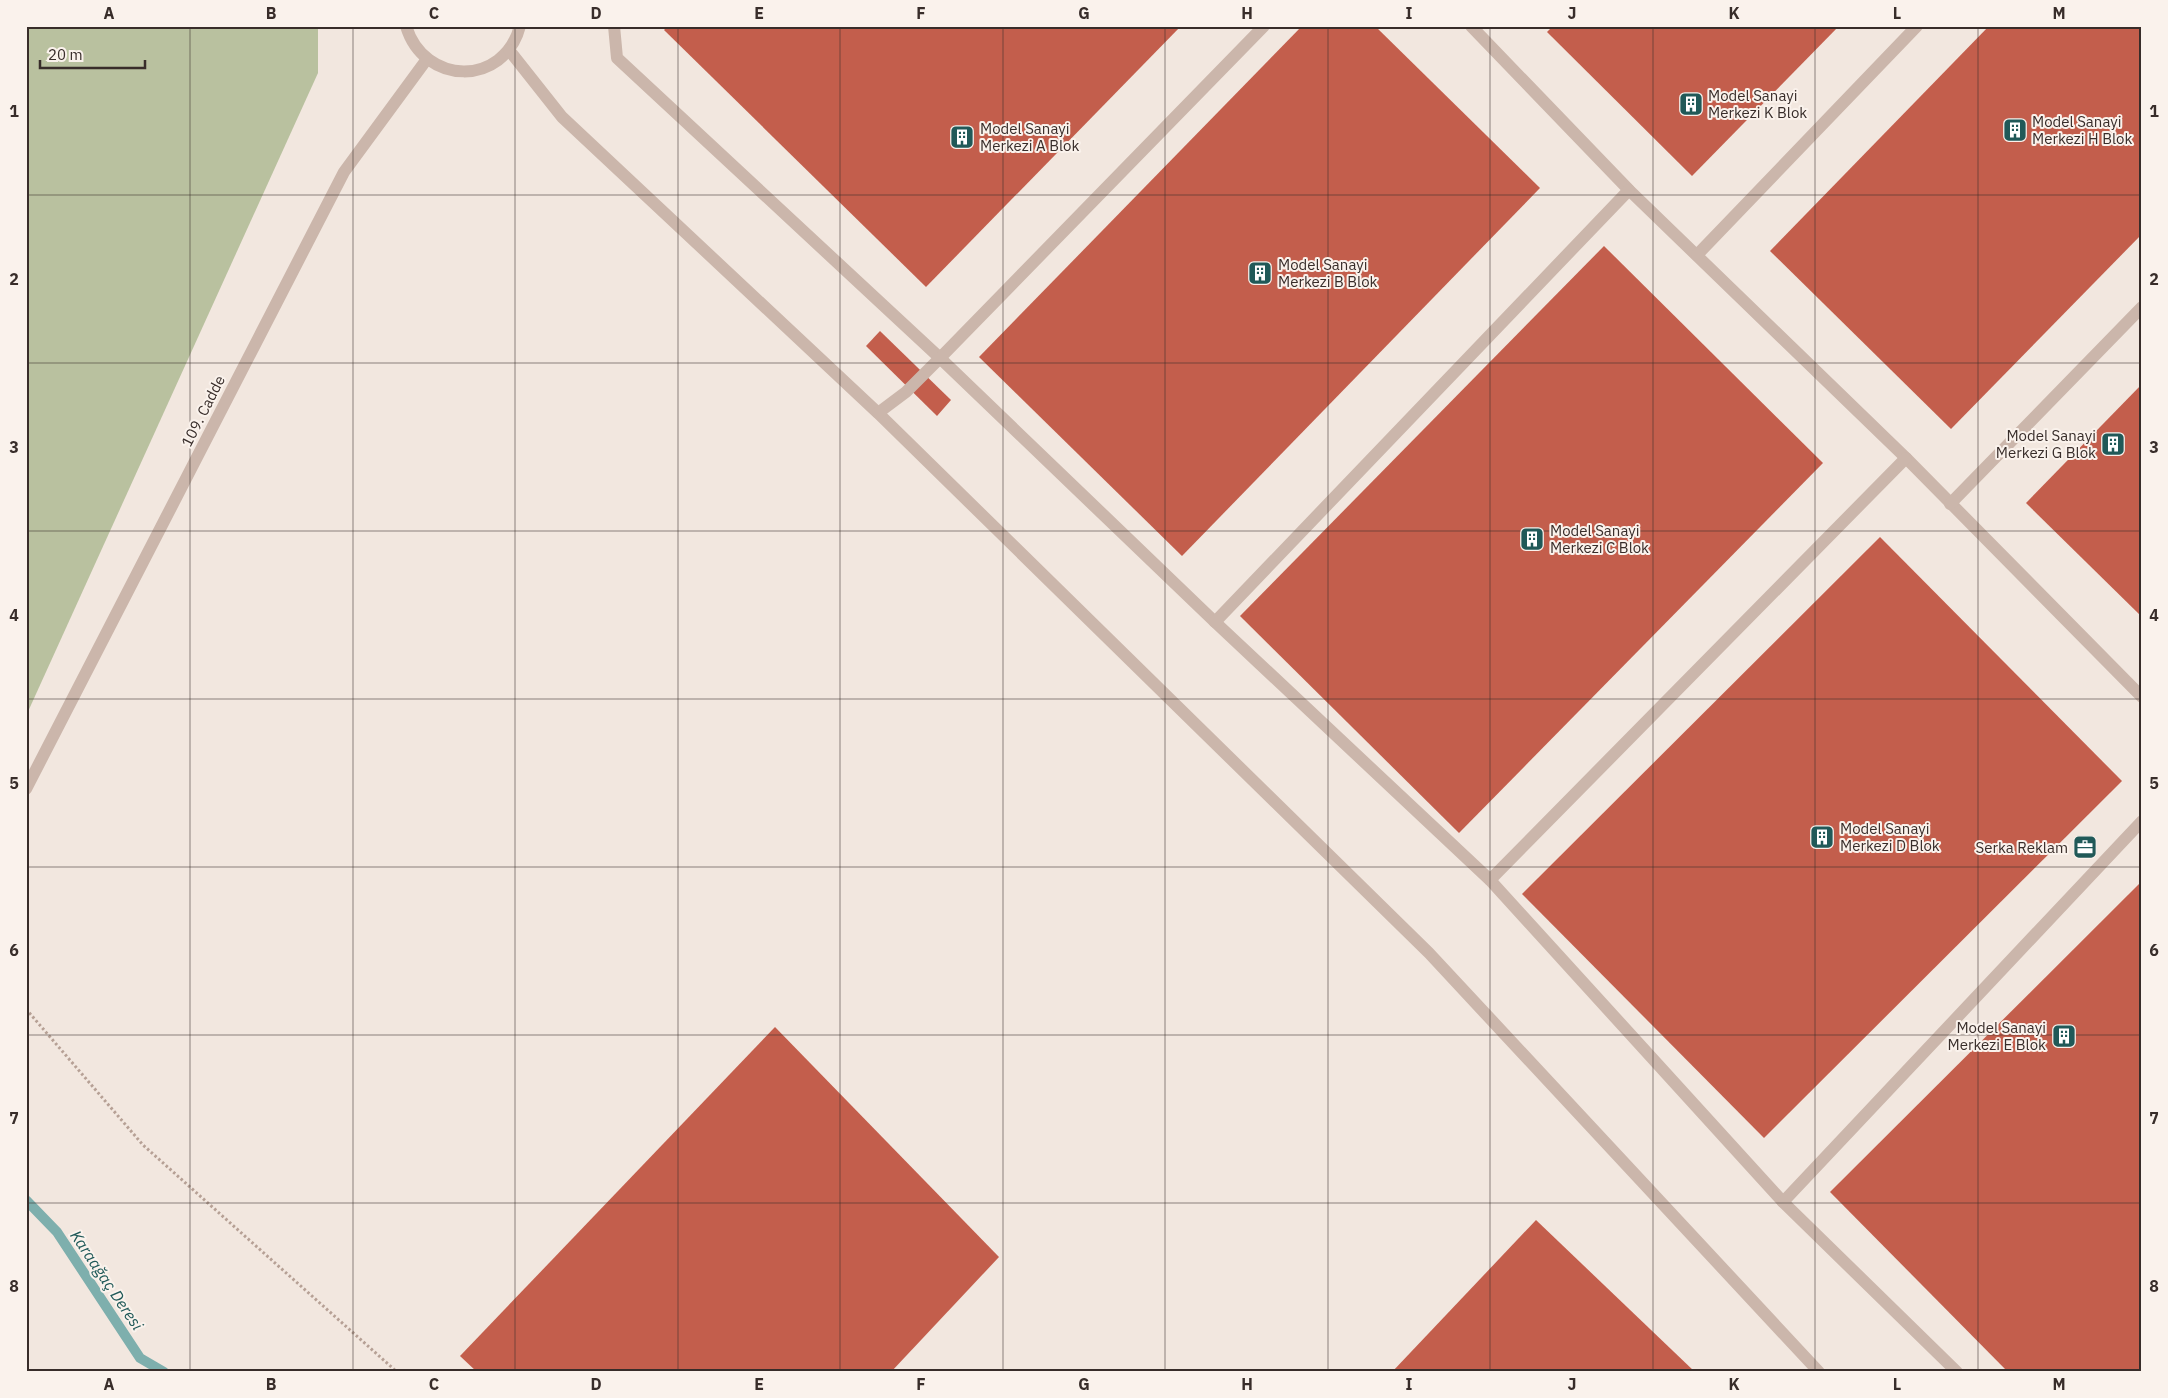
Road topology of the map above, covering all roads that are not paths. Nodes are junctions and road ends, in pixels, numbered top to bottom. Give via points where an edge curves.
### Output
1 (406, 26) edge
2 (520, 26) edge
3 (614, 26) edge
4 (1264, 26) edge
5 (1471, 26) edge
6 (1918, 26) edge
7 (509, 50) junction
8 (427, 59) junction
9 (1629, 190) junction
10 (1697, 255) junction
11 (2142, 307) edge
12 (940, 358) junction
13 (878, 413) junction
14 (1906, 458) junction
15 (1950, 504) junction
16 (1215, 622) junction
17 (2142, 698) edge
18 (26, 789) edge
19 (2142, 821) edge
20 (1490, 880) junction
21 (1783, 1202) junction
22 (1819, 1372) edge
23 (1957, 1372) edge

1 - 8 street via 414,46
2 - 7 street
3 - 12 street via 617,58
4 - 12 street
5 - 9 street
6 - 10 street
7 - 8 street via 490,66 467,72 442,68
7 - 13 street via 562,117
8 - 18 street, 109. Cadde via 344,172
9 - 10 street
9 - 16 street
10 - 14 street
11 - 15 street
12 - 13 street via 906,392
12 - 16 street
13 - 22 street via 1429,953
14 - 15 street
14 - 20 street
15 - 17 street
16 - 20 street
19 - 21 street
20 - 21 street
21 - 23 street

